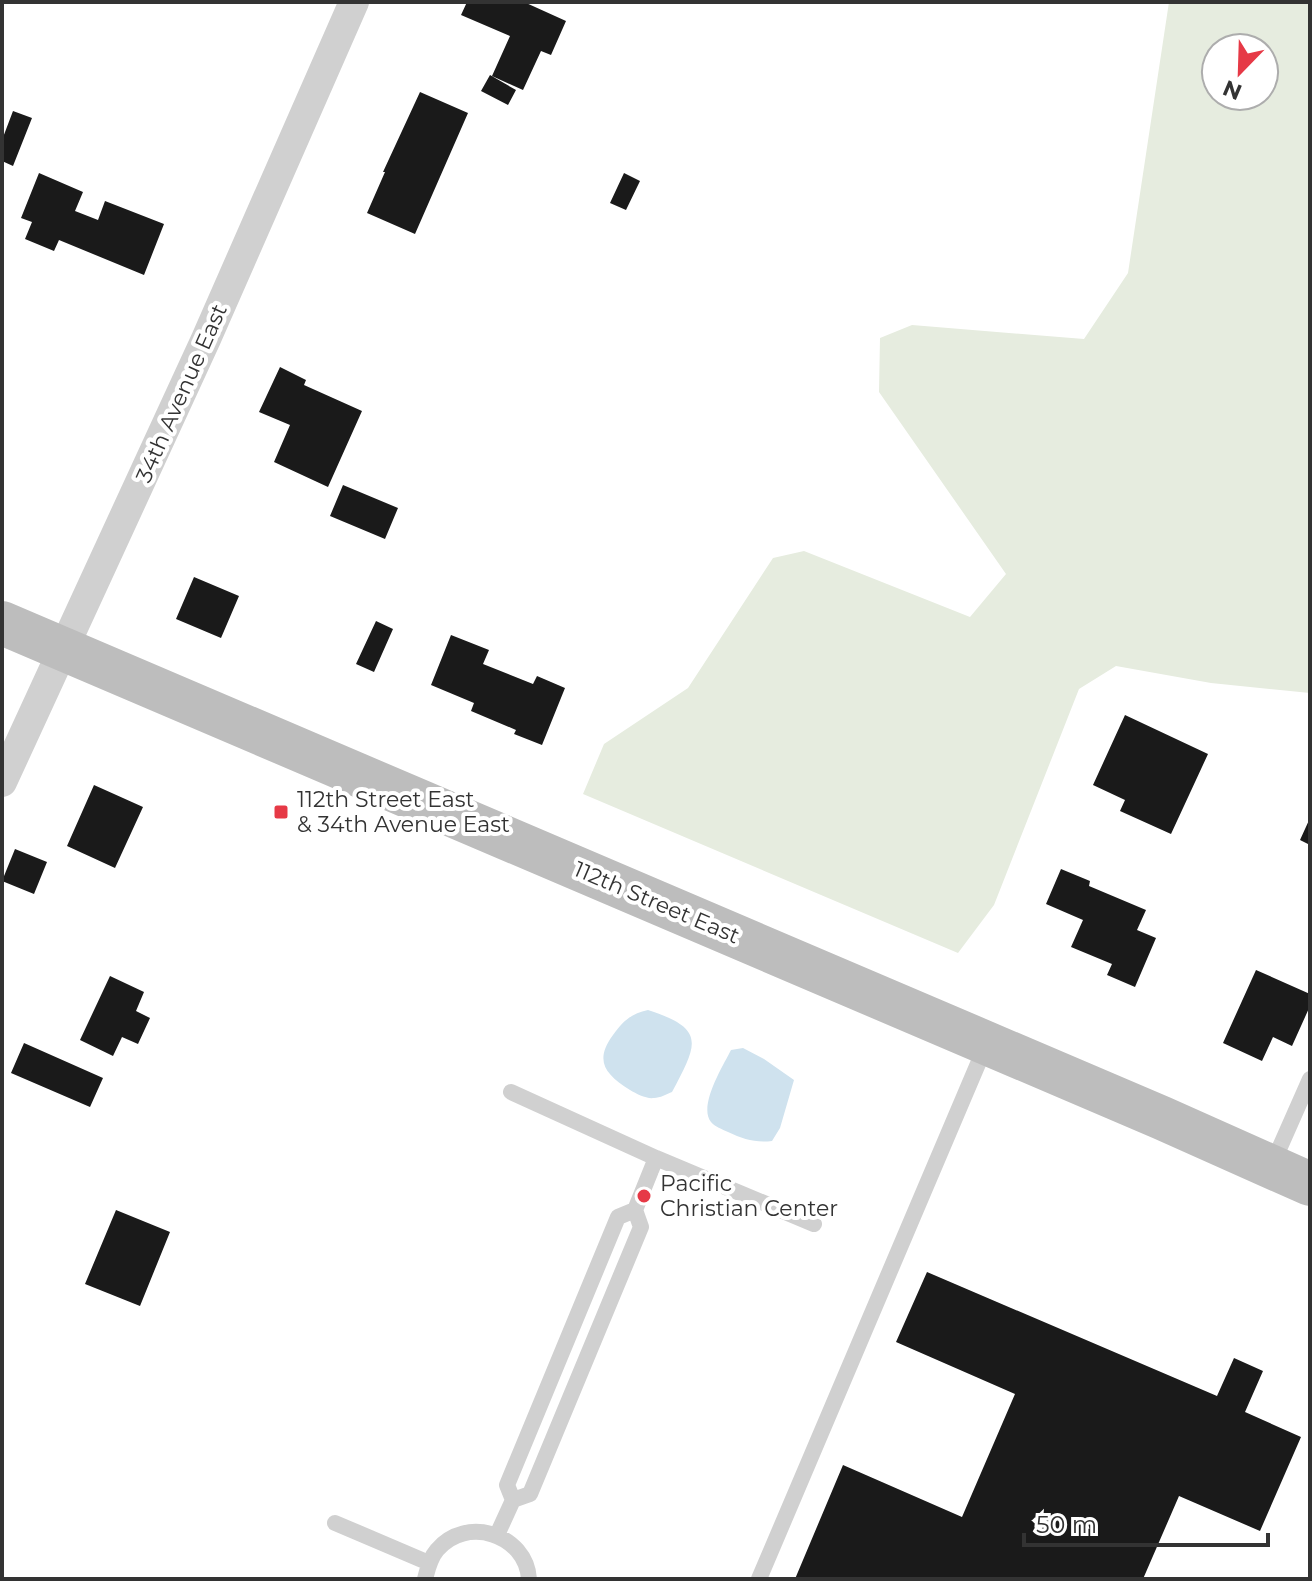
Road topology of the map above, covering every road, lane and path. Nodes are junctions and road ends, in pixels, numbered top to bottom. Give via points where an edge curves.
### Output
1 (354, 2) edge
2 (2, 623) edge
3 (64, 650) junction
4 (2, 782) edge
5 (986, 1043) junction
6 (1310, 1079) edge
7 (511, 1092) dead end
8 (656, 1158) junction
9 (1271, 1166) junction
10 (1310, 1184) edge
11 (635, 1210) junction
12 (814, 1224) dead end
13 (513, 1500) junction
14 (335, 1523) dead end
15 (497, 1535) junction
16 (427, 1571) edge
17 (529, 1579) edge
18 (759, 1579) edge

1 - 3 street, 34th Avenue East
2 - 3 main road, 112th Street East
3 - 4 street, 34th Avenue East
3 - 5 main road, 112th Street East
5 - 9 main road, 112th Street East
5 - 18 lane
6 - 9 lane
7 - 8 lane
8 - 11 lane
8 - 12 lane
9 - 10 main road, 112th Street East
11 - 13 lane via 618,1217 507,1485
11 - 13 lane via 641,1227 530,1494
13 - 15 lane
14 - 16 lane
15 - 16 lane via 482,1531 450,1539
15 - 17 lane via 522,1557

